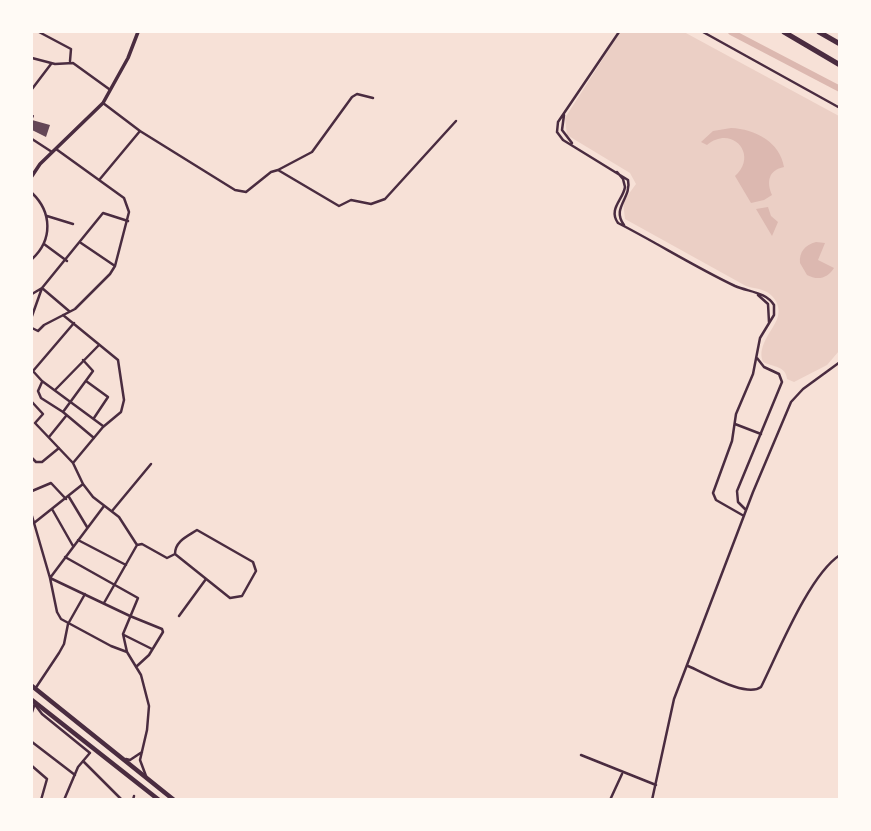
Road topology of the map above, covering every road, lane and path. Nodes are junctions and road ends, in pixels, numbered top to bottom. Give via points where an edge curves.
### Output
1 (38, 32) edge
2 (138, 32) edge
3 (619, 32) edge
4 (703, 32) edge
5 (784, 32) edge
6 (819, 32) edge
7 (839, 44) edge
8 (32, 58) edge
9 (70, 62) junction
10 (51, 64) junction
11 (839, 65) edge
12 (32, 89) edge
13 (111, 91) junction
14 (373, 98) dead end
15 (103, 103) junction
16 (839, 108) edge
17 (456, 121) dead end
18 (140, 131) junction
19 (32, 139) edge
20 (54, 150) junction
21 (278, 170) junction
22 (32, 176) edge
23 (100, 179) junction
24 (32, 193) edge
25 (47, 216) junction
26 (128, 221) junction
27 (73, 224) dead end
28 (81, 243) junction
29 (44, 244) junction
30 (32, 259) edge
31 (67, 261) junction
32 (115, 266) junction
33 (42, 288) junction
34 (32, 294) edge
35 (70, 312) junction
36 (63, 315) junction
37 (32, 316) edge
38 (74, 323) junction
39 (32, 328) edge
40 (100, 345) junction
41 (756, 354) junction
42 (83, 360) junction
43 (839, 362) edge
44 (764, 367) junction
45 (32, 370) edge
46 (753, 374) junction
47 (42, 381) junction
48 (86, 381) junction
49 (55, 390) junction
50 (41, 398) junction
51 (70, 401) junction
52 (33, 403) edge
53 (65, 414) junction
54 (94, 418) junction
55 (734, 424) junction
56 (103, 427) junction
57 (761, 434) junction
58 (49, 437) junction
59 (93, 438) junction
60 (59, 449) junction
61 (32, 458) edge
62 (73, 463) junction
63 (151, 464) dead end
64 (83, 484) junction
65 (32, 491) edge
66 (67, 497) junction
67 (104, 506) junction
68 (52, 509) junction
69 (746, 510) junction
70 (112, 511) junction
71 (32, 516) edge
72 (744, 516) junction
73 (34, 523) junction
74 (87, 527) junction
75 (78, 540) junction
76 (137, 545) junction
77 (73, 546) junction
78 (175, 554) junction
79 (839, 555) edge
80 (65, 557) junction
81 (126, 565) junction
82 (51, 578) junction
83 (206, 579) junction
84 (116, 584) junction
85 (85, 594) junction
86 (104, 603) junction
87 (179, 616) dead end
88 (130, 617) junction
89 (68, 624) junction
90 (124, 635) junction
91 (152, 649) junction
92 (127, 652) junction
93 (137, 666) junction
94 (688, 666) junction
95 (33, 687) edge
96 (33, 701) edge
97 (32, 712) edge
98 (32, 742) edge
99 (91, 751) junction
100 (142, 752) junction
101 (581, 755) dead end
102 (122, 759) junction
103 (83, 761) junction
104 (32, 766) edge
105 (623, 773) junction
106 (75, 775) junction
107 (146, 779) junction
108 (656, 785) junction
109 (157, 799) edge
110 (41, 800) edge
111 (64, 800) edge
112 (122, 800) edge
113 (174, 800) edge
114 (610, 800) edge
115 (652, 800) edge

1 - 9 street via 71,49
2 - 13 street
3 - 41 street via 558,122 556,132 617,172 625,184 614,215 618,223 768,304 769,322
4 - 16 street
5 - 11 highway
6 - 7 highway
8 - 10 street
9 - 10 street
9 - 13 street
10 - 12 street
13 - 15 street
14 - 21 street via 352,97 312,152
15 - 18 street
15 - 20 street
17 - 21 street via 384,199 371,204 351,201 340,206
18 - 21 street via 241,192
18 - 23 street
19 - 20 street
20 - 22 street
20 - 23 street
23 - 26 street via 124,198
24 - 25 street
25 - 27 street
25 - 29 street
26 - 28 street via 103,213
26 - 32 street
28 - 31 street
28 - 32 street
29 - 30 street
29 - 31 street
31 - 33 street
32 - 35 street
33 - 34 street
33 - 35 street
33 - 37 street
35 - 36 street
36 - 38 street
36 - 39 street via 38,331
38 - 40 street
38 - 45 street
40 - 42 street
40 - 56 street via 118,360 124,400 121,412
41 - 44 street
41 - 46 street
42 - 48 street via 93,371
42 - 49 street
43 - 69 street via 791,402
44 - 46 street
44 - 57 street via 779,374 782,382
45 - 47 street
46 - 55 street
47 - 49 street
47 - 50 street
48 - 51 street
48 - 54 street via 108,398
49 - 51 street
50 - 52 street
50 - 53 street
51 - 53 street
51 - 54 street
52 - 58 street via 43,414 35,423
53 - 58 street
53 - 59 street
54 - 56 street
55 - 57 street
55 - 72 street via 713,493 716,500
56 - 59 street
57 - 69 street via 737,491 738,502
58 - 60 street
59 - 62 street
60 - 61 street via 42,462
60 - 62 street
62 - 64 street
63 - 70 street
64 - 66 street
64 - 67 street
65 - 66 street via 53,484
66 - 68 street
66 - 74 street
67 - 70 street
67 - 74 street
68 - 73 street
68 - 77 street
69 - 72 street
70 - 76 street
71 - 73 street
72 - 94 street
73 - 82 street
74 - 75 street
75 - 77 street
75 - 81 street
76 - 78 street via 167,558
76 - 81 street
77 - 80 street
78 - 83 street
78 - 83 street via 181,540 197,530 256,567 249,587 237,599
79 - 94 street via 823,570 757,690 742,690
80 - 82 street
80 - 84 street
81 - 84 street
82 - 85 street
82 - 89 street via 57,612
83 - 87 street
84 - 86 street
84 - 88 street via 138,598
85 - 86 street
85 - 89 street
86 - 88 street
88 - 90 street
88 - 91 street via 163,630
89 - 92 street
89 - 95 street via 59,653
90 - 91 street
90 - 92 street
91 - 93 street
92 - 93 street
93 - 100 street via 150,711
94 - 108 street via 670,712
95 - 102 main road
96 - 97 street
96 - 99 main road
98 - 106 street
99 - 103 street
99 - 109 main road
100 - 102 street via 130,760
100 - 107 street
101 - 105 street
102 - 107 main road
103 - 106 street
103 - 112 street
104 - 110 street via 47,779
105 - 108 street
105 - 114 street
106 - 111 street
107 - 113 main road
108 - 115 street

